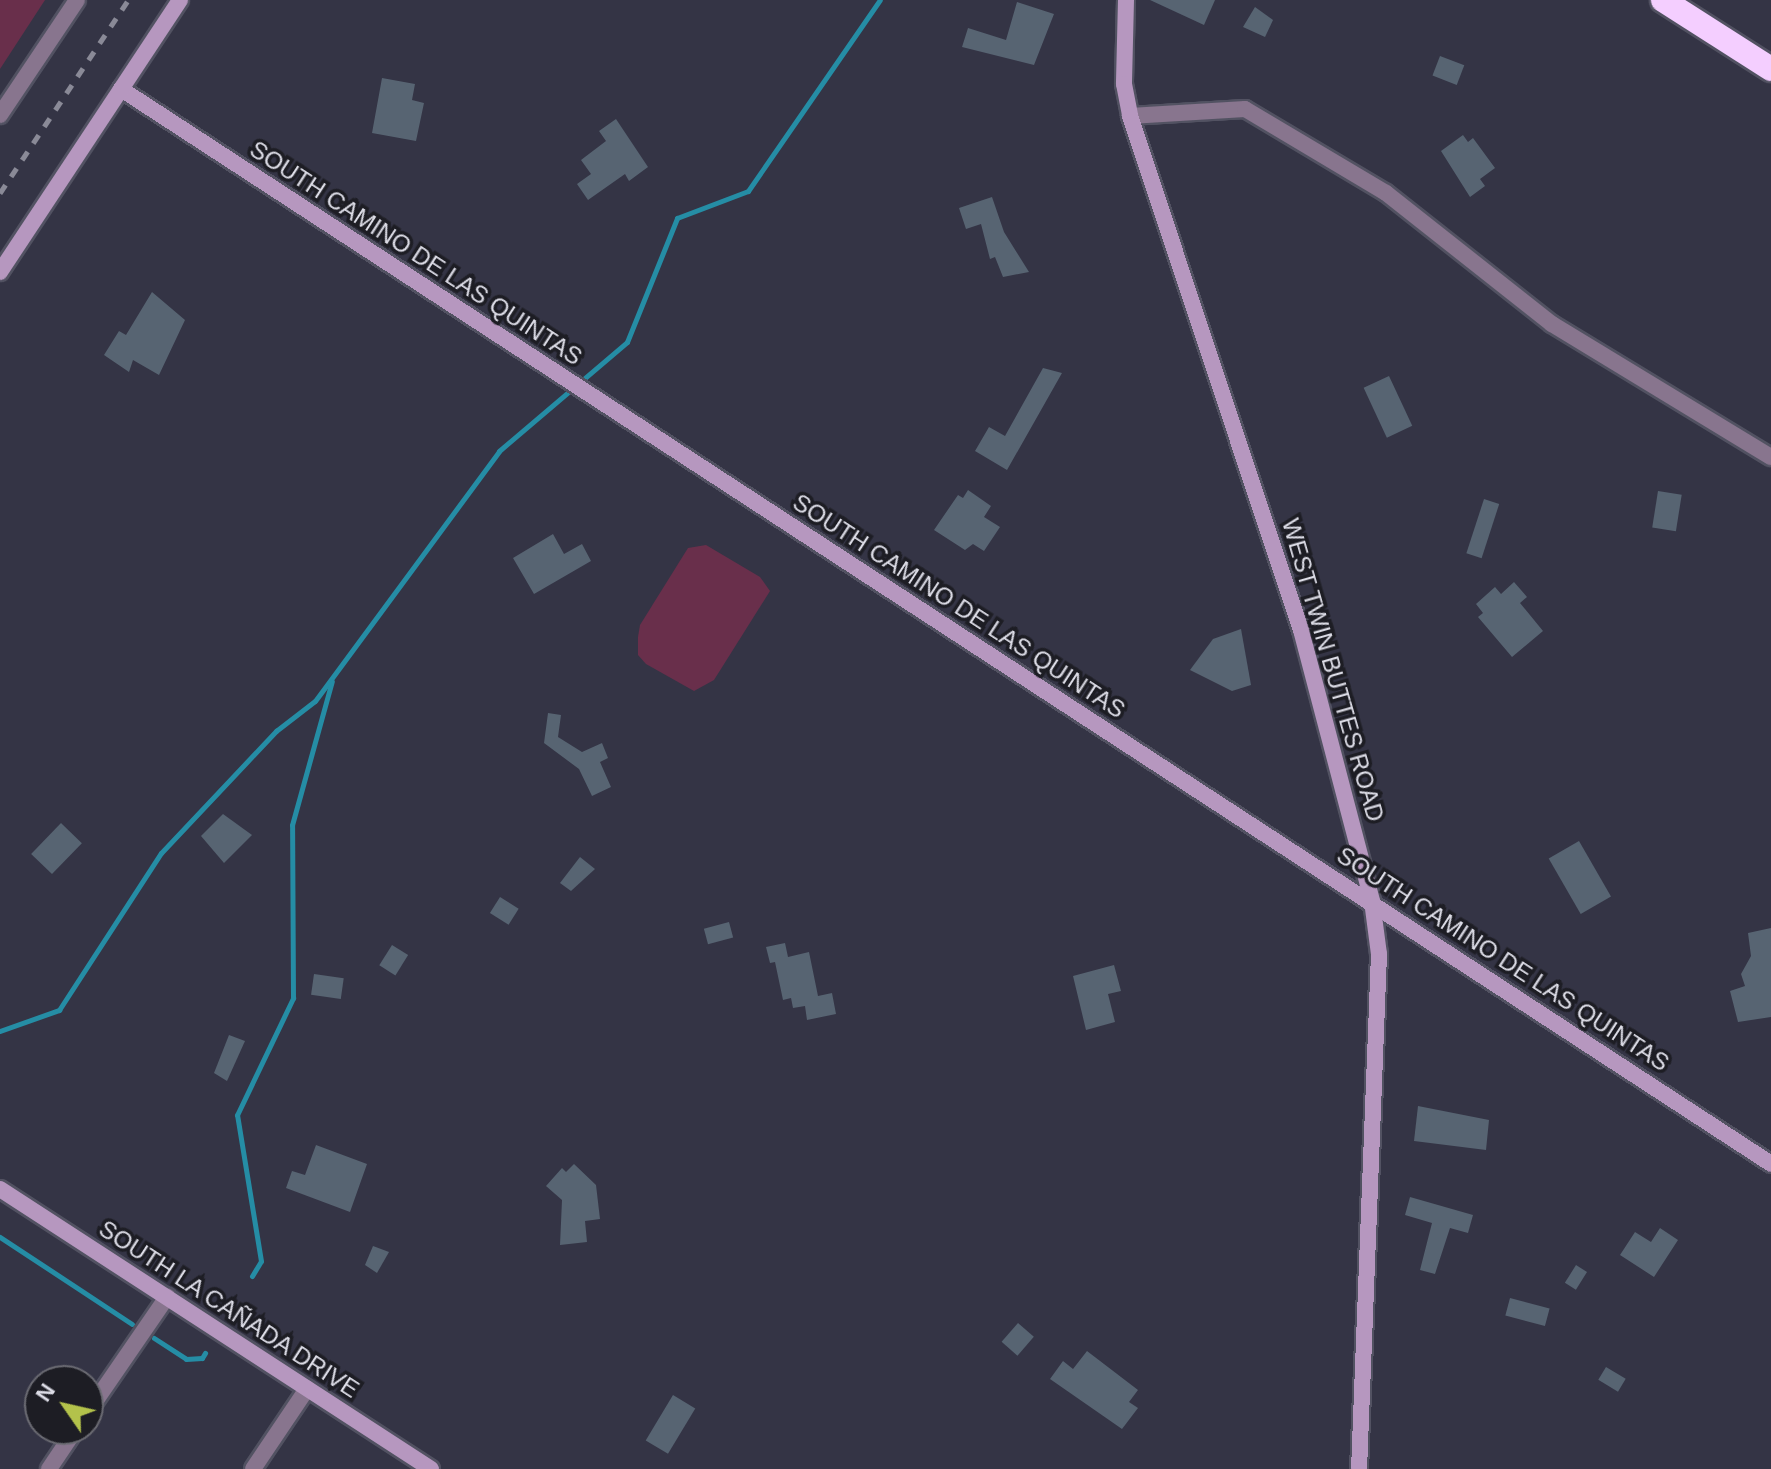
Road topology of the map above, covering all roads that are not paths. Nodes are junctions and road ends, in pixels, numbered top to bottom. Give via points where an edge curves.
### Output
1 (77, 0) edge
2 (180, 0) edge
3 (1126, 0) edge
4 (1663, 0) edge
5 (1771, 69) edge
6 (121, 89) junction
7 (0, 115) edge
8 (1130, 116) junction
9 (0, 272) edge
10 (1771, 457) edge
11 (1372, 901) junction
12 (1771, 1164) edge
13 (0, 1189) edge
14 (167, 1297) junction
15 (104, 1389) edge
16 (307, 1389) junction
17 (65, 1445) edge
18 (49, 1469) edge
19 (253, 1469) edge
20 (431, 1469) edge
21 (1359, 1469) edge

1 - 7 street
2 - 6 street
3 - 8 street, WEST TWIN BUTTES ROAD via 1124,84
4 - 5 highway
6 - 9 street
6 - 11 street, SOUTH CAMINO DE LAS QUINTAS
8 - 10 street via 1245,109 1386,193 1552,324
8 - 11 street, WEST TWIN BUTTES ROAD via 1301,630
11 - 12 street, SOUTH CAMINO DE LAS QUINTAS
11 - 21 street, WEST TWIN BUTTES ROAD via 1379,954
13 - 14 street, SOUTH LA CAÑADA DRIVE
14 - 15 street
14 - 16 street, SOUTH LA CAÑADA DRIVE
16 - 19 street
16 - 20 street, SOUTH LA CAÑADA DRIVE
17 - 18 street

